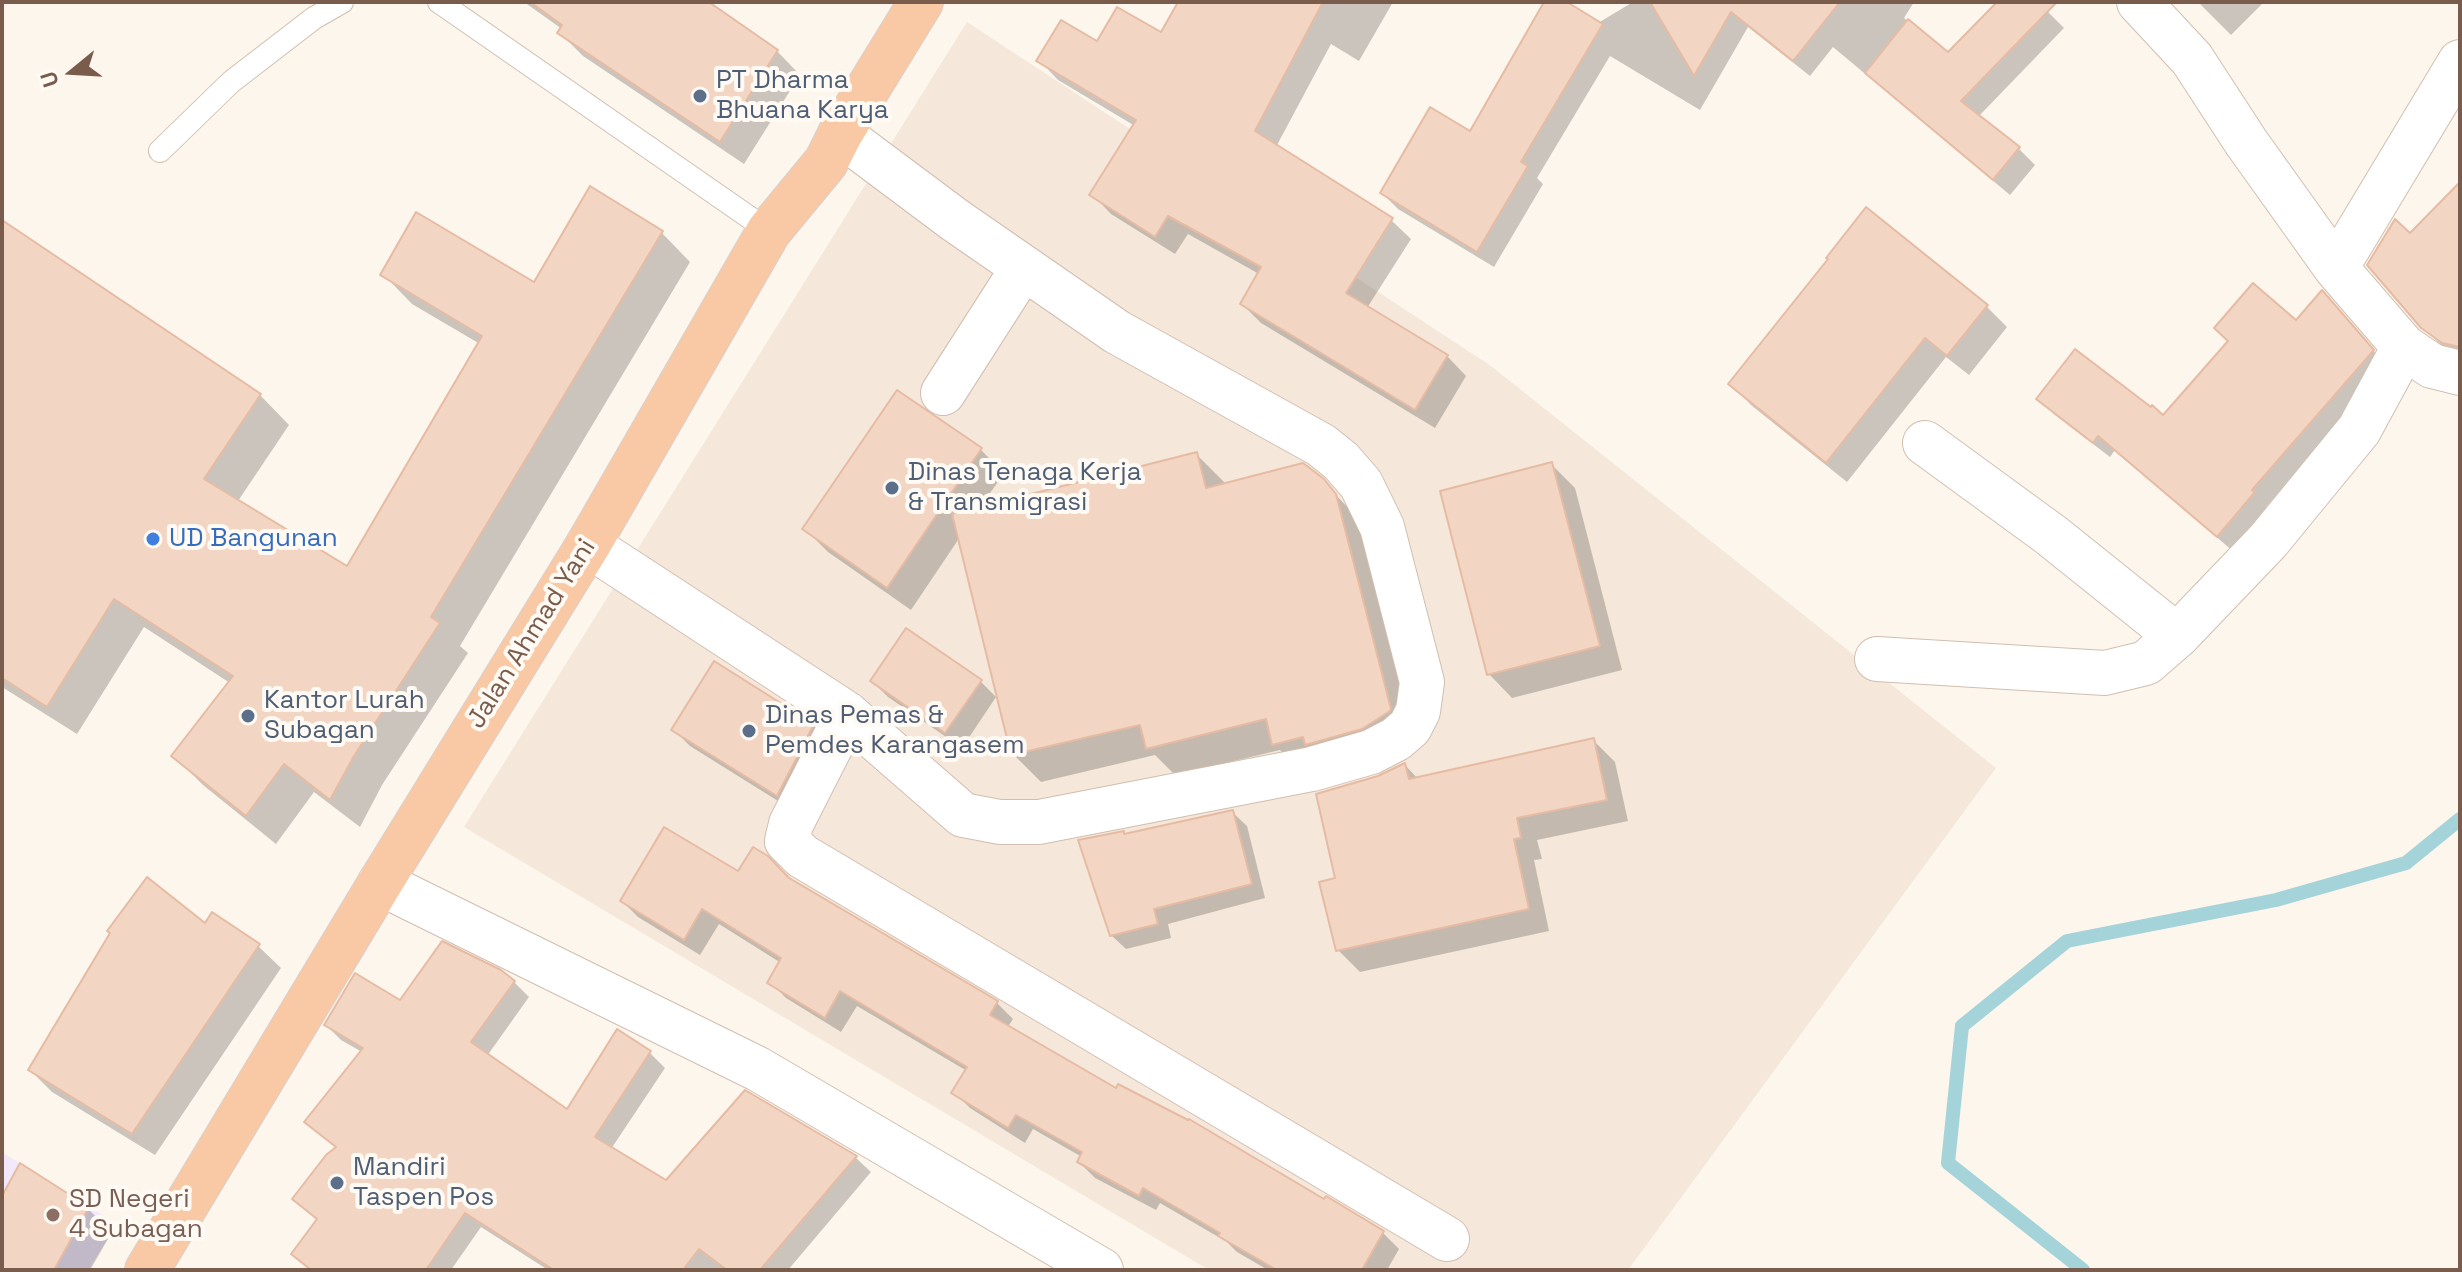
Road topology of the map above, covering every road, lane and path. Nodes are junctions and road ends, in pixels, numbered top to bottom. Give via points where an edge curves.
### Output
1 (342, 2) edge
2 (439, 2) edge
3 (921, 2) edge
4 (2139, 2) edge
5 (2460, 62) edge
6 (840, 134) junction
7 (160, 151) dead end
8 (769, 231) junction
9 (1023, 268) junction
10 (2336, 268) junction
11 (2404, 347) junction
12 (2460, 373) edge
13 (943, 393) dead end
14 (1925, 443) dead end
15 (588, 545) junction
16 (2177, 636) junction
17 (1877, 659) dead end
18 (847, 714) junction
19 (380, 883) junction
20 (1447, 1239) dead end
21 (149, 1269) edge
22 (1101, 1270) edge

1 - 7 lane via 231,82
2 - 8 lane
3 - 6 highway, Jalan Ahmad Yani
4 - 10 street via 2192,59
5 - 10 street
6 - 8 highway, Jalan Ahmad Yani via 826,162
6 - 9 street
8 - 15 highway, Jalan Ahmad Yani
9 - 13 street
9 - 18 street via 1117,332 1341,461 1361,484 1382,527 1422,682 1418,711 1410,727 1371,752 1312,769 1039,822 963,815
10 - 11 street
11 - 12 street via 2432,366
11 - 16 street via 2359,430 2268,541
14 - 16 street
15 - 18 street
15 - 19 highway, Jalan Ahmad Yani
16 - 17 street via 2146,663 2105,673
18 - 20 street via 791,824 787,841 802,856
19 - 21 highway, Jalan Ahmad Yani
19 - 22 street via 758,1069

